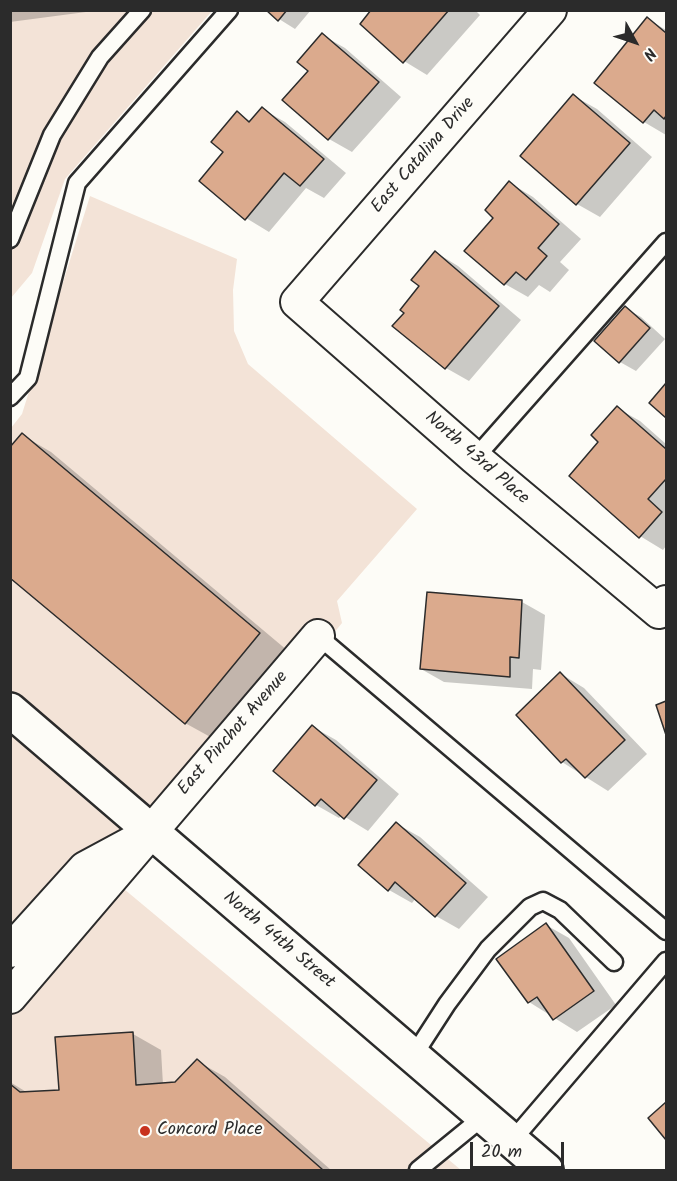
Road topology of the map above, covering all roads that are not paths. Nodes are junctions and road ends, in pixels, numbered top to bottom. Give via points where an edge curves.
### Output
1 (142, 10) edge
2 (229, 10) edge
3 (550, 10) edge
4 (10, 239) edge
5 (666, 242) edge
6 (297, 302) joint
7 (10, 398) edge
8 (475, 458) junction
9 (662, 607) edge
10 (318, 636) joint
11 (10, 710) edge
12 (150, 832) junction
13 (666, 931) edge
14 (10, 951) edge
15 (666, 961) edge
16 (614, 962) dead end
17 (10, 997) edge
18 (414, 1055) junction
19 (483, 1118) junction
20 (511, 1142) junction
21 (418, 1170) edge
22 (546, 1170) edge

1 - 4 lane via 100,57 52,135
2 - 7 lane via 76,183 28,378
3 - 6 street, East Catalina Drive
5 - 8 lane
6 - 8 street, North 43rd Place
8 - 9 street, North 43rd Place
10 - 12 street, East Pinchot Avenue
10 - 13 lane
11 - 12 main road, North 44th Street
12 - 14 street, East Pinchot Avenue via 85,868
12 - 17 street, East Pinchot Avenue
12 - 18 main road, North 44th Street
15 - 20 lane
16 - 18 lane via 560,910 543,901 530,907 488,949
18 - 19 main road, North 44th Street
19 - 20 main road, North 44th Street
19 - 21 lane
20 - 22 main road, North 44th Street

